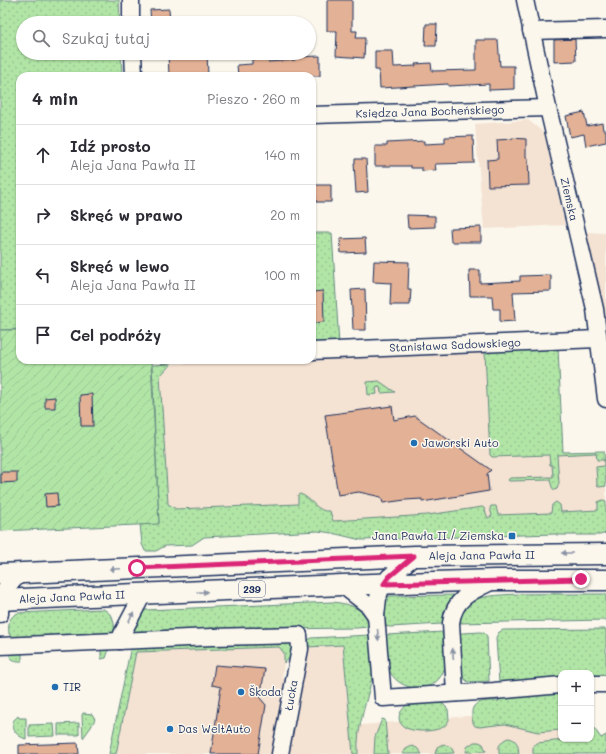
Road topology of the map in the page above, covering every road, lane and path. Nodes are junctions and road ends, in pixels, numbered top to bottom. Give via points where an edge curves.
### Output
1 (131, 0) edge
2 (525, 0) edge
3 (132, 16) edge
4 (606, 29) edge
5 (531, 31) junction
6 (133, 60) edge
7 (134, 72) edge
8 (548, 108) junction
9 (316, 115) edge
10 (598, 339) junction
11 (316, 351) edge
12 (606, 399) edge
13 (606, 554) edge
14 (414, 556) junction
15 (21, 573) junction
16 (0, 574) edge
17 (494, 580) junction
18 (606, 580) edge
19 (384, 584) junction
20 (342, 585) junction
21 (143, 594) junction
22 (0, 600) edge
23 (0, 614) edge
24 (376, 616) junction
25 (0, 640) edge
26 (120, 641) junction
27 (0, 646) edge
28 (594, 684) edge
29 (606, 684) edge
30 (558, 685) edge
31 (456, 693) junction
32 (280, 754) edge

1 - 3 street
2 - 5 street, Ziemska
4 - 5 street
5 - 8 street, Ziemska
6 - 7 street
8 - 9 street, Księdza Jana Bocheńskiego
8 - 10 street, Ziemska via 595,309
10 - 11 street, Stanisława Sadowskiego
10 - 12 street, Ziemska
13 -> 14 main road, Aleja Jana Pawła II
14 -> 15 main road, Aleja Jana Pawła II
14 - 19 street
15 - 16 main road, Aleja Jana Pawła II
15 - 22 street, Aleja Jana Pawła II via 7,586
17 - 18 main road, Aleja Jana Pawła II / 239
17 - 19 main road, Aleja Jana Pawła II / 239
31 -> 17 street via 452,615 461,599
19 - 20 main road, Aleja Jana Pawła II / 239
19 - 24 street via 379,593
21 -> 20 main road, Aleja Jana Pawła II / 239
20 - 24 street via 370,606
21 - 22 main road, Aleja Jana Pawła II / 239
26 -> 21 street, Aleja Jana Pawła II
22 - 23 street
24 -> 31 street via 384,698
25 - 27 street
26 - 27 street
26 - 32 street, Łucka via 299,635 300,649
28 - 29 street
30 - 31 street

